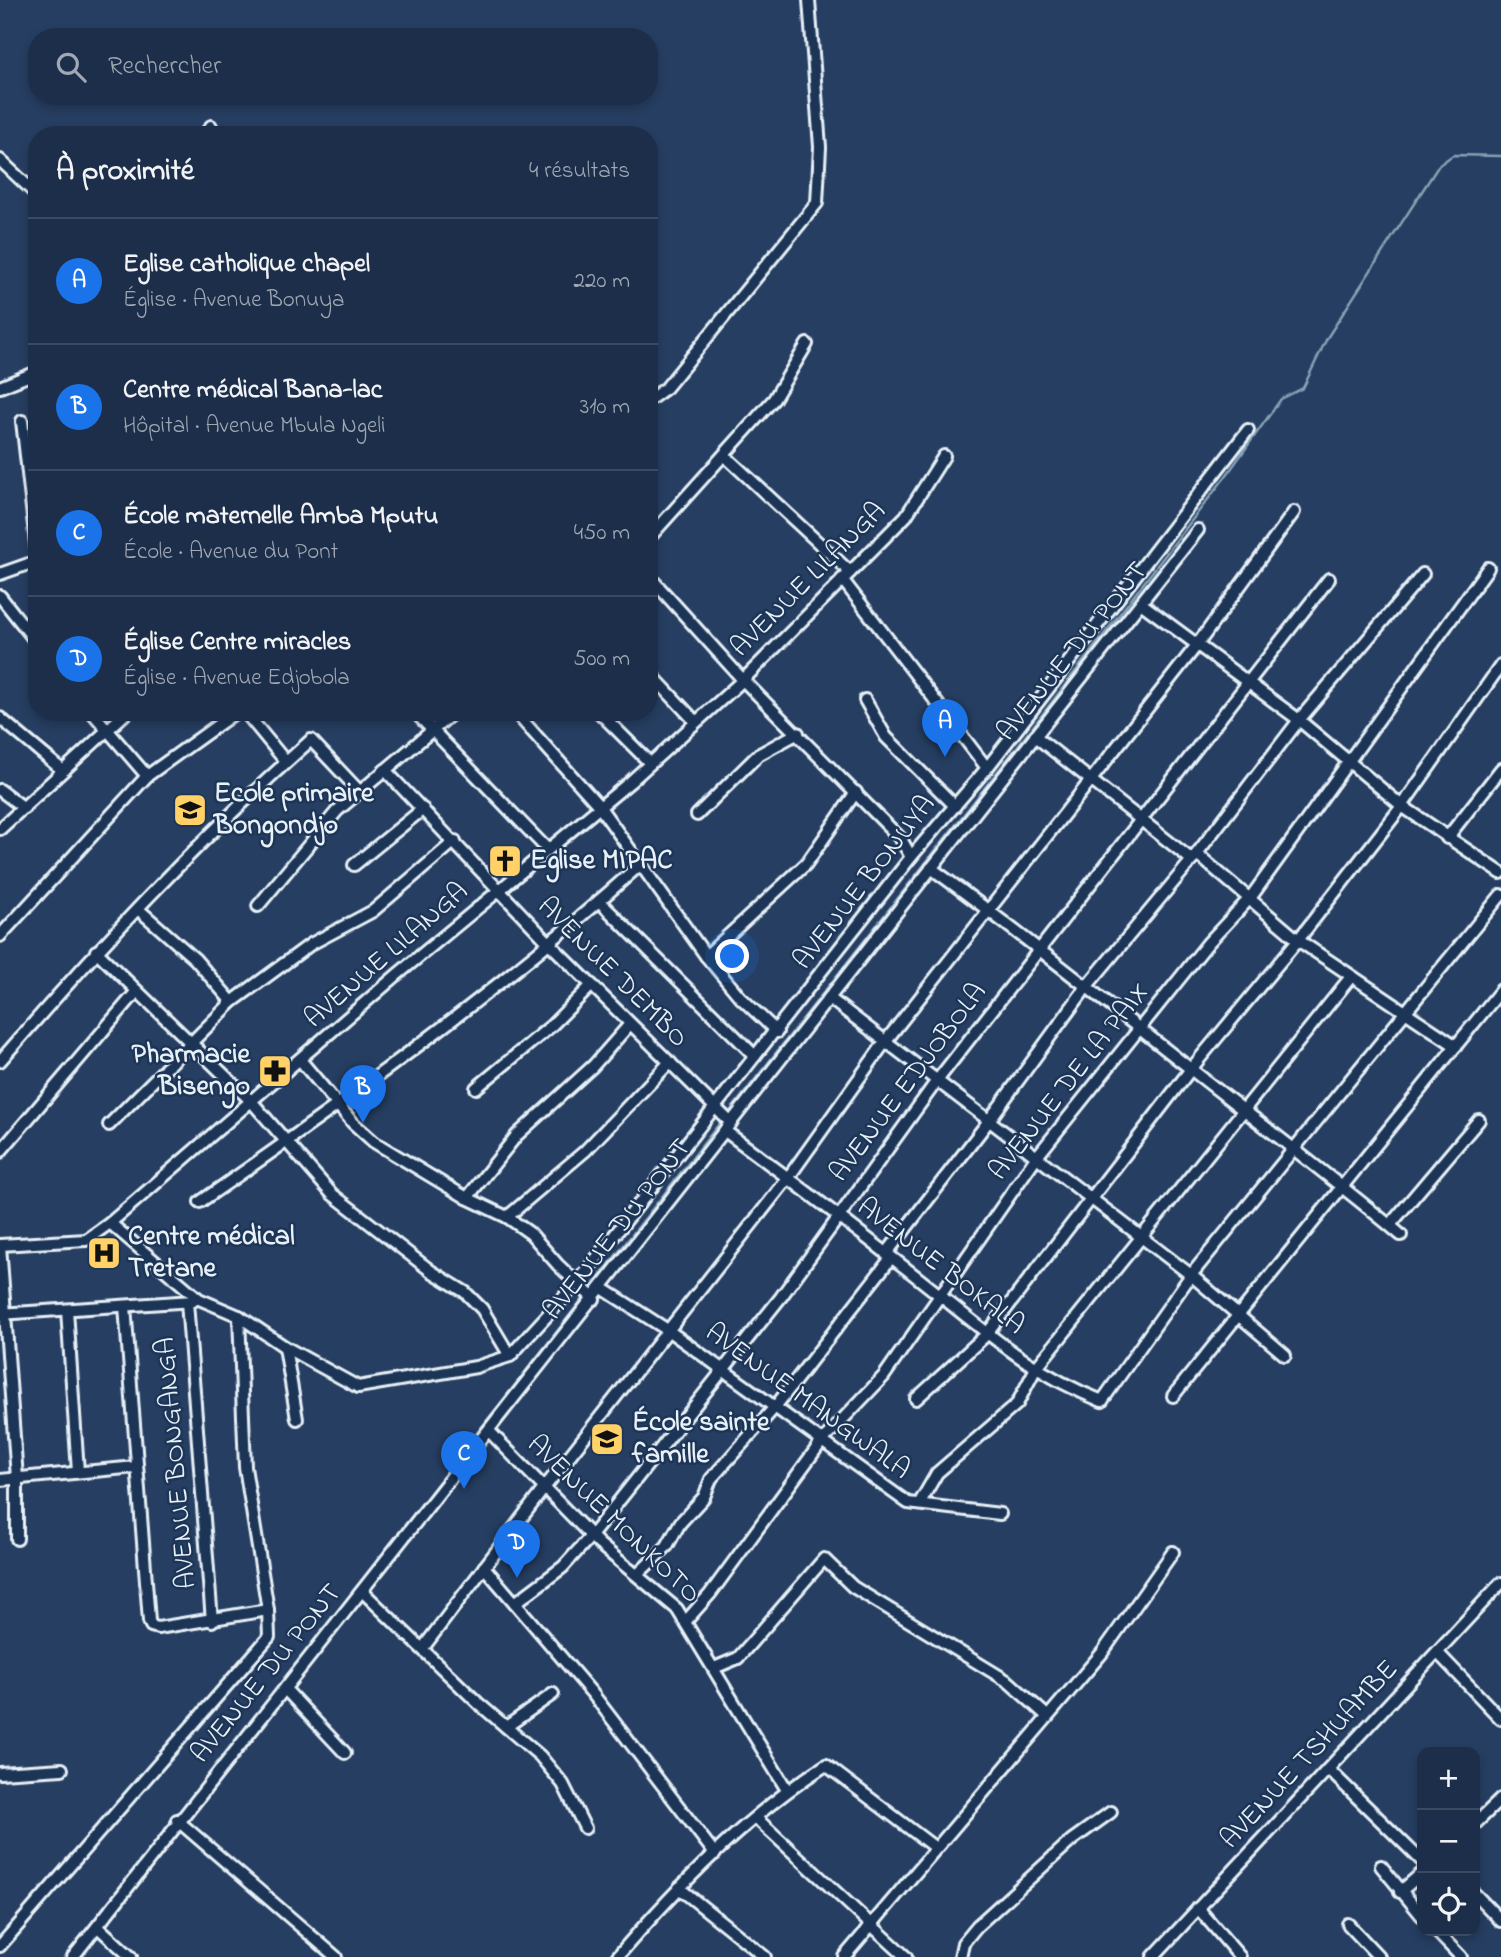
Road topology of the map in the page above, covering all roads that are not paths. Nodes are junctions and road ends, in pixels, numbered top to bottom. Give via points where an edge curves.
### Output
1 (809, 0) edge
2 (0, 160) edge
3 (28, 186) edge
4 (807, 344) dead end
5 (28, 376) edge
6 (0, 387) edge
7 (658, 394) edge
8 (22, 421) dead end
9 (1248, 430) dead end
10 (724, 455) junction
11 (944, 456) dead end
12 (28, 473) edge
13 (1294, 512) dead end
14 (658, 528) edge
15 (1198, 530) dead end
16 (28, 564) edge
17 (1488, 568) dead end
18 (0, 574) edge
19 (1423, 574) dead end
20 (846, 575) junction
21 (1329, 579) dead end
22 (658, 586) edge
23 (0, 596) edge
24 (1142, 604) junction
25 (28, 632) edge
26 (1197, 645) junction
27 (1501, 665) edge
28 (743, 680) junction
29 (658, 682) edge
30 (1248, 683) junction
31 (865, 700) dead end
32 (0, 718) edge
33 (1299, 720) junction
34 (99, 721) edge
35 (116, 721) edge
36 (223, 721) edge
37 (252, 721) edge
38 (424, 721) edge
39 (444, 721) edge
40 (523, 721) edge
41 (608, 721) edge
42 (695, 721) junction
43 (106, 729) junction
44 (433, 730) junction
45 (797, 733) junction
46 (1035, 736) junction
47 (286, 762) junction
48 (1346, 762) junction
49 (650, 763) junction
50 (987, 768) junction
51 (61, 769) junction
52 (1501, 769) edge
53 (385, 770) junction
54 (147, 776) junction
55 (1091, 780) junction
56 (0, 790) edge
57 (360, 792) junction
58 (856, 792) junction
59 (599, 806) junction
60 (955, 806) junction
61 (1402, 806) junction
62 (24, 808) junction
63 (423, 809) junction
64 (697, 815) dead end
65 (1141, 821) junction
66 (0, 829) edge
67 (1447, 838) junction
68 (455, 841) junction
69 (547, 849) junction
70 (1195, 857) junction
71 (911, 858) junction
72 (642, 863) junction
73 (354, 864) dead end
74 (931, 868) junction
75 (1501, 873) edge
76 (498, 891) junction
77 (1501, 895) edge
78 (1251, 897) junction
79 (600, 901) junction
80 (258, 906) dead end
81 (138, 909) junction
82 (988, 909) junction
83 (0, 936) edge
84 (1298, 940) junction
85 (549, 943) junction
86 (1039, 948) junction
87 (96, 951) junction
88 (706, 956) junction
89 (1350, 978) junction
90 (592, 985) junction
91 (1087, 986) junction
92 (1501, 990) edge
93 (137, 991) junction
94 (829, 998) junction
95 (232, 1002) junction
96 (1404, 1012) junction
97 (630, 1024) junction
98 (1142, 1029) junction
99 (777, 1032) junction
100 (885, 1042) junction
101 (189, 1043) junction
102 (1456, 1046) junction
103 (755, 1056) junction
104 (0, 1061) edge
105 (301, 1061) junction
106 (670, 1062) junction
107 (1191, 1069) junction
108 (936, 1082) junction
109 (476, 1088) dead end
110 (252, 1102) junction
111 (339, 1107) junction
112 (1244, 1110) junction
113 (725, 1119) junction
114 (1479, 1120) dead end
115 (988, 1122) junction
116 (109, 1125) dead end
117 (286, 1143) junction
118 (1296, 1148) junction
119 (0, 1152) edge
120 (1035, 1159) junction
121 (788, 1178) junction
122 (1344, 1188) junction
123 (467, 1198) junction
124 (1091, 1200) junction
125 (200, 1202) dead end
126 (507, 1216) junction
127 (838, 1217) junction
128 (110, 1223) junction
129 (1390, 1225) junction
130 (1401, 1235) dead end
131 (1140, 1237) junction
132 (0, 1245) edge
133 (888, 1256) junction
134 (1191, 1275) junction
135 (602, 1288) junction
136 (587, 1292) junction
137 (939, 1294) junction
138 (199, 1299) junction
139 (187, 1302) junction
140 (125, 1306) junction
141 (67, 1310) junction
142 (2, 1314) edge
143 (1240, 1315) junction
144 (239, 1316) junction
145 (669, 1331) junction
146 (986, 1335) junction
147 (285, 1347) junction
148 (1285, 1355) dead end
149 (510, 1356) junction
150 (1036, 1368) junction
151 (722, 1370) junction
152 (1173, 1396) dead end
153 (916, 1399) dead end
154 (775, 1407) junction
155 (297, 1419) dead end
156 (488, 1431) junction
157 (822, 1441) junction
158 (136, 1467) junction
159 (78, 1472) junction
160 (17, 1478) junction
161 (0, 1480) edge
162 (545, 1487) junction
163 (919, 1504) junction
164 (1000, 1514) dead end
165 (591, 1536) junction
166 (17, 1539) dead end
167 (1173, 1552) dead end
168 (484, 1567) junction
169 (638, 1574) junction
170 (1501, 1583) edge
171 (363, 1592) junction
172 (515, 1603) junction
173 (268, 1610) junction
174 (212, 1621) junction
175 (686, 1621) junction
176 (423, 1648) junction
177 (1437, 1652) junction
178 (714, 1668) junction
179 (285, 1689) junction
180 (553, 1693) dead end
181 (1047, 1716) junction
182 (1501, 1719) edge
183 (506, 1727) junction
184 (345, 1753) dead end
185 (62, 1769) dead end
186 (1328, 1769) junction
187 (0, 1773) edge
188 (787, 1790) junction
189 (1501, 1798) edge
190 (1111, 1812) dead end
191 (756, 1818) junction
192 (1480, 1819) edge
193 (177, 1820) junction
194 (585, 1828) dead end
195 (936, 1845) junction
196 (715, 1854) junction
197 (1417, 1856) edge
198 (1381, 1866) dead end
199 (1417, 1877) edge
200 (679, 1888) junction
201 (1400, 1892) junction
202 (1480, 1899) edge
203 (1198, 1908) junction
204 (1417, 1911) edge
205 (1501, 1921) edge
206 (1348, 1924) dead end
207 (871, 1925) junction
208 (98, 1927) junction
209 (1441, 1936) edge
210 (0, 1946) edge
211 (620, 1952) edge
212 (73, 1957) edge
213 (131, 1957) edge
214 (336, 1957) edge
215 (634, 1957) edge
216 (765, 1957) edge
217 (844, 1957) edge
218 (906, 1957) edge
219 (960, 1957) edge
220 (1153, 1957) edge
221 (1240, 1957) edge
222 (1379, 1957) edge
223 (1461, 1957) edge

1 - 7 street via 820,147 817,203
2 - 3 street
4 - 10 street via 774,399
5 - 6 street
8 - 12 street
9 - 50 street, AVENUE BONUYA
10 - 14 street
10 - 20 street
11 - 20 street, AVENUE LILANGA via 906,516
13 - 26 street
15 - 24 street, AVENUE DU PONT
16 - 18 street
17 - 48 street, AVENUE DE LA PAIX
19 - 33 street
20 - 28 street, AVENUE LILANGA
20 - 50 street
21 - 30 street, AVENUE EDJOBOLA
22 - 28 street
23 - 25 street
24 - 26 street
24 - 46 street, AVENUE DU PONT
26 - 30 street
26 - 55 street
27 - 61 street
28 - 42 street, AVENUE LILANGA
28 - 45 street
29 - 42 street
30 - 33 street
30 - 65 street, AVENUE EDJOBOLA
31 - 60 street via 886,737
32 - 51 street
33 - 48 street
33 - 70 street
34 - 43 street
35 - 43 street
36 - 54 street
37 - 47 street
38 - 44 street
39 - 44 street
40 - 59 street
41 - 49 street
42 - 49 street, AVENUE LILANGA
43 - 51 street
43 - 54 street
44 - 53 street
44 - 69 street
45 - 58 street
45 - 64 street via 758,755
46 - 55 street
46 - 74 street, AVENUE DU PONT
47 - 57 street via 311,740
47 - 81 street
48 - 61 street
48 - 78 street, AVENUE DE LA PAIX
49 - 59 street, AVENUE LILANGA
50 - 60 street, AVENUE BONUYA
51 - 62 street
52 - 67 street
53 - 57 street
53 - 63 street, AVENUE DEMBO
54 - 83 street
55 - 65 street
55 - 82 street
56 - 62 street
57 - 80 street via 337,811
58 - 71 street via 901,839
58 - 88 street via 806,864
59 - 69 street, AVENUE LILANGA
59 - 72 street
60 - 71 street, AVENUE BONUYA
61 - 67 street
61 - 84 street
62 - 66 street
63 - 68 street, AVENUE DEMBO
63 - 73 street
65 - 70 street
65 - 86 street, AVENUE EDJOBOLA
67 - 75 street
68 - 76 street, AVENUE DEMBO
68 - 95 street via 373,911 311,944
69 - 76 street, AVENUE LILANGA
70 - 78 street
70 - 91 street
71 - 99 street, AVENUE BONUYA
72 - 79 street
72 - 88 street
74 - 82 street
74 - 94 street, AVENUE DU PONT
76 - 85 street, AVENUE DEMBO
76 - 105 street, AVENUE LILANGA
77 - 96 street
78 - 84 street
78 - 98 street, AVENUE DE LA PAIX via 1208,943
79 - 85 street
79 - 103 street
81 - 87 street
81 - 95 street via 195,959
82 - 86 street
82 - 100 street
84 - 89 street
84 - 107 street
85 - 90 street, AVENUE DEMBO
85 - 111 street
86 - 91 street
86 - 108 street, AVENUE EDJOBOLA
87 - 93 street
87 - 104 street
88 - 99 street
89 - 96 street
89 - 112 street
90 - 97 street, AVENUE DEMBO
90 - 109 street
91 - 98 street
91 - 115 street
92 - 102 street
93 - 101 street
93 - 119 street
94 - 100 street
94 - 113 street, AVENUE DU PONT
95 - 101 street
96 - 102 street
96 - 118 street
97 - 106 street, AVENUE DEMBO
97 - 123 street via 593,1066 517,1135
98 - 107 street
98 - 120 street, AVENUE DE LA PAIX
99 - 103 street, AVENUE BONUYA
100 - 108 street
100 - 121 street
101 - 110 street
101 - 116 street
102 - 122 street
103 - 113 street, AVENUE BONUYA
105 - 110 street, AVENUE LILANGA
105 - 111 street
106 - 113 street, AVENUE DEMBO
106 - 126 street via 585,1151
107 - 112 street
107 - 124 street
108 - 115 street
108 - 127 street, AVENUE EDJOBOLA
110 - 117 street
110 - 128 street, AVENUE LILANGA
111 - 117 street
111 - 123 street via 374,1142
112 - 118 street
112 - 131 street
113 - 121 street, AVENUE BOKALA
113 - 135 street, AVENUE DU PONT
113 - 136 street, AVENUE BONUYA
114 - 129 street
115 - 120 street
115 - 133 street
117 - 125 street
117 - 149 street via 332,1194 465,1292 490,1318
118 - 122 street
118 - 134 street
120 - 124 street
120 - 137 street, AVENUE DE LA PAIX
121 - 127 street, AVENUE BOKALA
121 - 145 street
122 - 129 street
122 - 143 street
123 - 126 street
124 - 131 street
124 - 146 street
126 - 136 street
127 - 133 street, AVENUE BOKALA
127 - 151 street, AVENUE EDJOBOLA
128 - 132 street, AVENUE LILANGA via 86,1240
128 - 138 street
129 - 130 street
131 - 134 street
131 - 150 street
132 - 142 street
133 - 137 street, AVENUE BOKALA
133 - 154 street
134 - 143 street
134 - 150 street, AVENUE BOKALA via 1102,1401 1062,1385
135 - 136 street, AVENUE DU PONT
135 - 145 street, AVENUE MANGWALA
136 - 149 street, AVENUE BONUYA
136 - 156 street, AVENUE DU PONT
137 - 146 street, AVENUE BOKALA
137 - 157 street, AVENUE DE LA PAIX via 884,1376
138 - 139 street
138 - 144 street
139 - 140 street
139 - 174 street, AVENUE BONGANGA
140 - 141 street
140 - 158 street
141 - 142 street
141 - 159 street
142 - 160 street
143 - 148 street
143 - 152 street
144 - 147 street
144 - 173 street via 245,1467
145 - 151 street, AVENUE MANGWALA
145 - 162 street
146 - 150 street, AVENUE BOKALA
146 - 153 street
147 - 149 street via 358,1387 476,1367
147 - 155 street
150 - 163 street via 1017,1404 936,1473
151 - 154 street, AVENUE MANGWALA
151 - 165 street, AVENUE EDJOBOLA
154 - 157 street, AVENUE MANGWALA
154 - 169 street via 712,1479 667,1546
156 - 162 street, AVENUE MONKOTO
156 - 171 street, AVENUE DU PONT
157 - 163 street, AVENUE MANGWALA via 908,1503
157 - 175 street, AVENUE DE LA PAIX
158 - 159 street
158 - 174 street via 151,1626
159 - 160 street
160 - 161 street
160 - 166 street
162 - 165 street, AVENUE MONKOTO
162 - 168 street
163 - 164 street, AVENUE MANGWALA
165 - 169 street, AVENUE MONKOTO
165 - 172 street, AVENUE EDJOBOLA via 563,1567
167 - 181 street via 1102,1653
168 - 172 street
168 - 176 street
169 - 175 street, AVENUE MONKOTO
170 - 177 street, AVENUE TSHUAMBE
171 - 176 street
171 - 179 street, AVENUE DU PONT
172 - 196 street via 592,1693
173 - 174 street
173 - 210 street via 269,1637
175 - 178 street, AVENUE MONKOTO
176 - 183 street
177 - 182 street
177 - 186 street, AVENUE TSHUAMBE
178 - 181 street via 738,1658 824,1559 853,1587 1009,1682
178 - 188 street, AVENUE MONKOTO
179 - 184 street
179 - 193 street, AVENUE DU PONT
180 - 183 street
181 - 195 street
183 - 194 street via 540,1756 563,1784
185 - 187 street
186 - 197 street
186 - 203 street, AVENUE TSHUAMBE
188 - 191 street
188 - 195 street via 827,1765
189 - 192 street
190 - 219 street via 1072,1840 977,1926 963,1943
191 - 196 street
191 - 207 street
193 - 208 street, AVENUE DU PONT
193 - 214 street
195 - 207 street
196 - 200 street
198 - 201 street
199 - 201 street
200 - 211 street
200 - 216 street
201 - 204 street
202 - 205 street
203 - 220 street, AVENUE TSHUAMBE
203 - 221 street
206 - 222 street
207 - 217 street
207 - 218 street
208 - 212 street, AVENUE DU PONT
208 - 213 street
209 - 223 street
211 - 215 street

